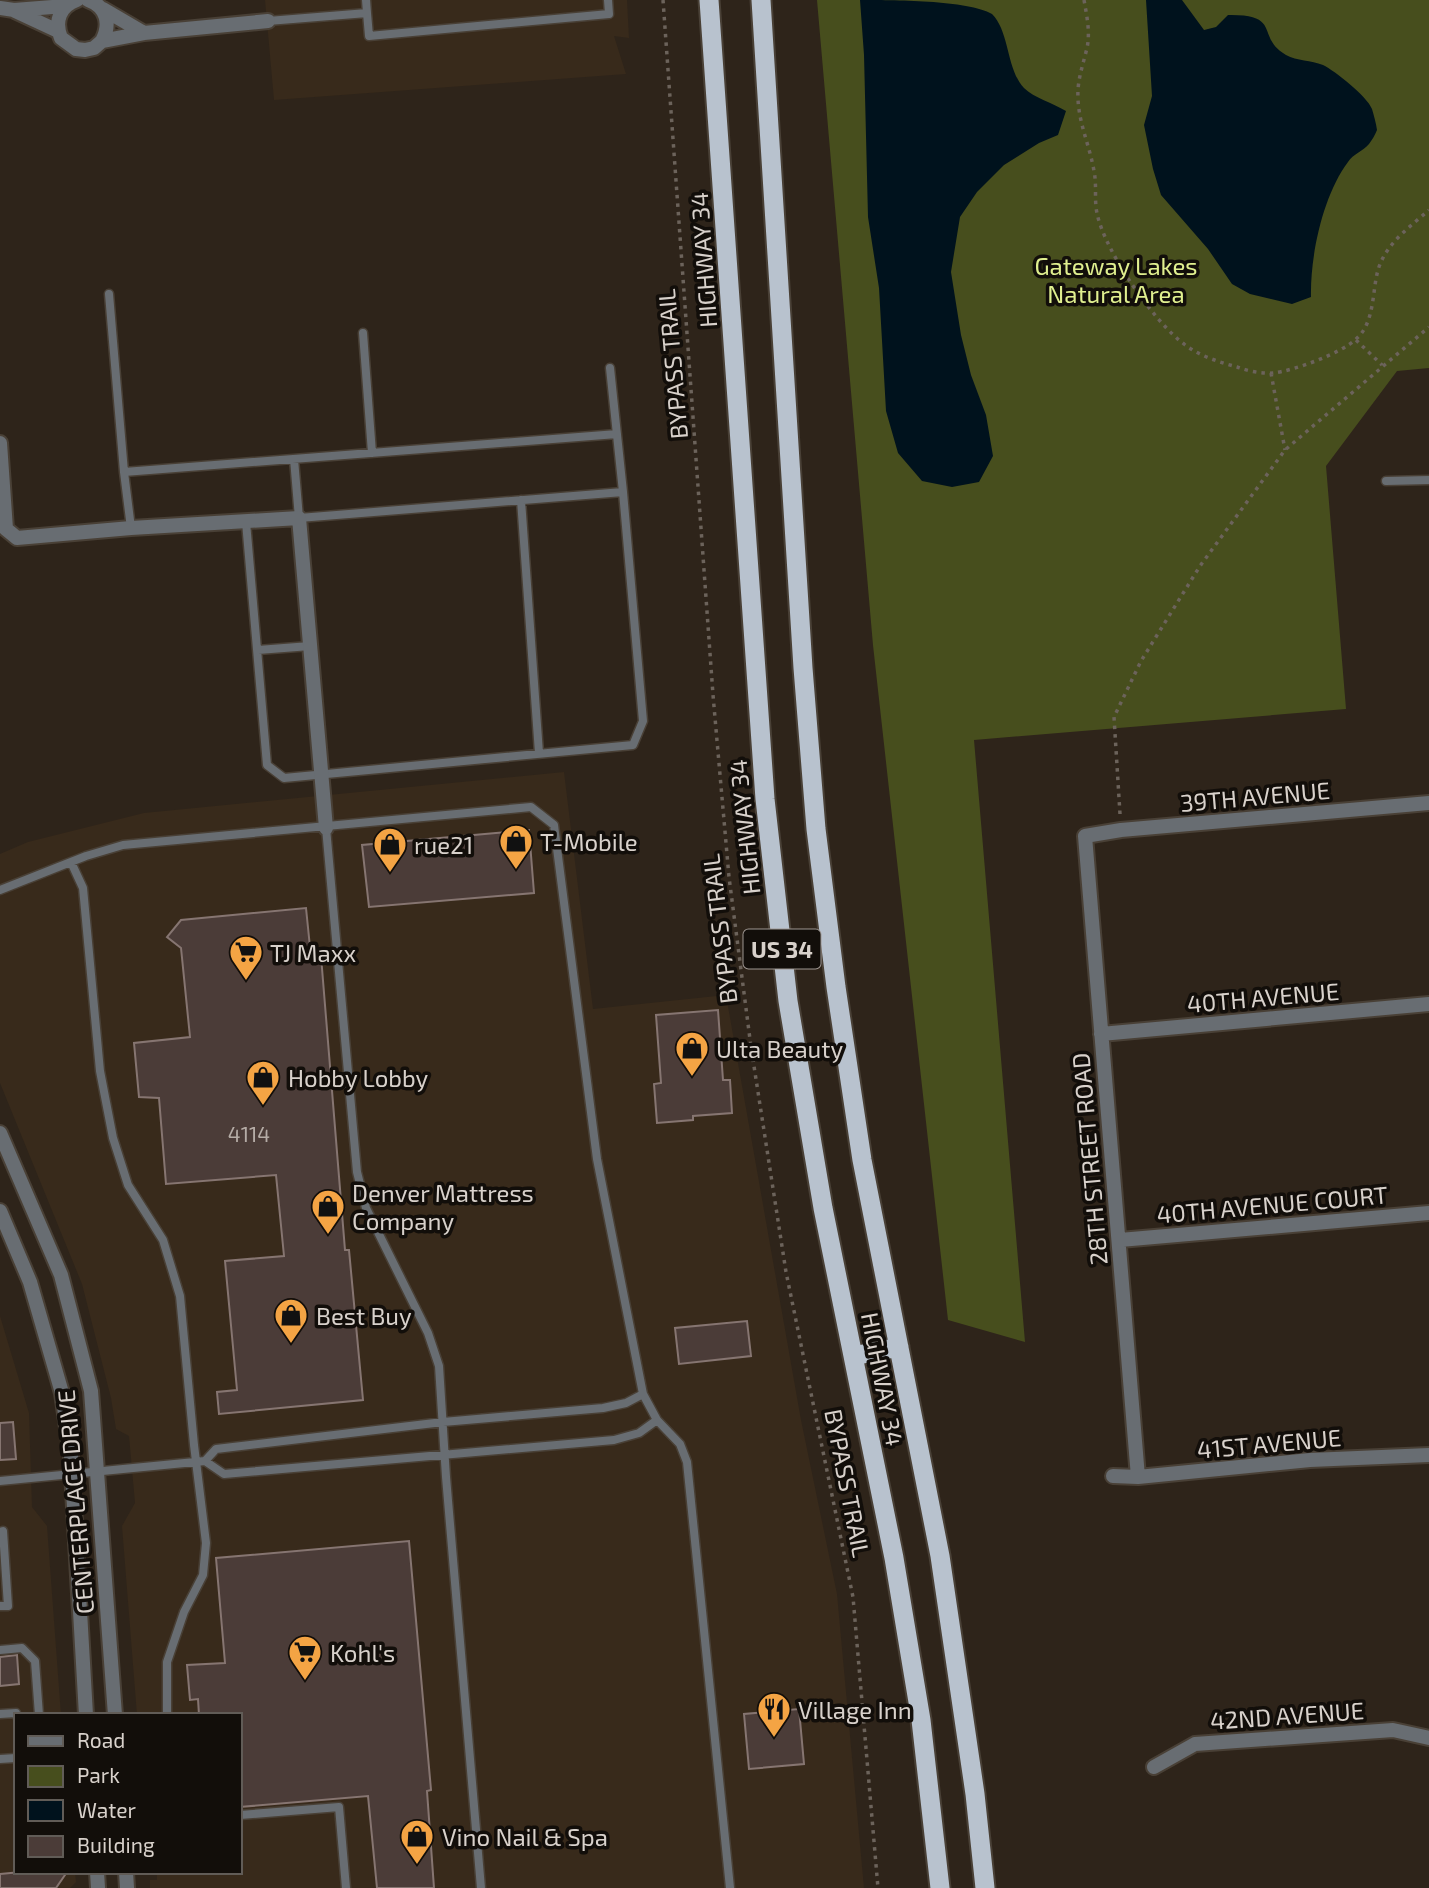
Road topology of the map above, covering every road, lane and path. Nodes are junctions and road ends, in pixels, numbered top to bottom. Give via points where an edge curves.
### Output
1 (366, 0) edge
2 (608, 0) edge
3 (663, 0) edge
4 (709, 0) edge
5 (761, 0) edge
6 (1084, 0) edge
7 (72, 2) edge
8 (95, 3) edge
9 (7, 9) edge
10 (367, 13) junction
11 (268, 22) joint
12 (58, 31) junction
13 (144, 33) junction
14 (102, 41) junction
15 (1429, 210) edge
16 (109, 295) dead end
17 (1429, 327) edge
18 (363, 333) dead end
19 (1356, 340) junction
20 (1382, 365) junction
21 (610, 368) dead end
22 (1271, 373) junction
23 (617, 434) junction
24 (0, 443) edge
25 (1285, 450) junction
26 (372, 453) junction
27 (294, 459) junction
28 (124, 472) junction
29 (1429, 480) edge
30 (1386, 481) dead end
31 (623, 492) junction
32 (521, 500) junction
33 (299, 518) junction
34 (246, 522) junction
35 (131, 528) junction
36 (310, 646) junction
37 (258, 650) junction
38 (540, 753) junction
39 (321, 774) junction
40 (1429, 803) edge
41 (326, 828) junction
42 (1121, 830) junction
43 (1085, 836) joint
44 (71, 862) junction
45 (0, 890) edge
46 (1429, 1004) edge
47 (1101, 1034) junction
48 (0, 1133) edge
49 (0, 1211) edge
50 (1429, 1213) edge
51 (1120, 1240) junction
52 (899, 1347) junction
53 (853, 1356) junction
54 (643, 1394) junction
55 (657, 1420) junction
56 (443, 1422) junction
57 (444, 1455) junction
58 (1429, 1455) edge
59 (200, 1461) junction
60 (98, 1473) junction
61 (71, 1476) junction
62 (1113, 1476) dead end
63 (1138, 1477) junction
64 (0, 1481) edge
65 (0, 1532) edge
66 (0, 1606) edge
67 (0, 1650) edge
68 (39, 1713) edge
69 (86, 1713) edge
70 (115, 1713) edge
71 (167, 1713) edge
72 (1429, 1738) edge
73 (1154, 1767) dead end
74 (242, 1815) edge
75 (346, 1888) edge
76 (481, 1888) edge
77 (730, 1888) edge
78 (878, 1888) edge
79 (940, 1888) edge
80 (985, 1888) edge

1 - 10 lane
2 - 10 lane via 609,14 369,36
3 - 78 path, BYPASS TRAIL via 729,877 786,1272 853,1597
4 - 53 highway, HIGHWAY 34 / US 34 via 765,799 788,1001
5 - 52 highway, HIGHWAY 34 / US 34 via 817,829 862,1160
6 - 22 path via 1089,27 1078,98 1094,172 1097,214 1112,252 1154,314 1183,344 1215,361
7 - 9 street
7 - 12 street via 57,22
8 - 13 street
8 - 14 street via 108,25
9 - 12 street
10 - 11 lane
11 - 13 street
12 - 14 street via 76,49 94,48
13 - 14 street
15 - 19 path via 1390,247 1379,268 1366,325
16 - 28 lane
17 - 20 path
18 - 26 lane
19 - 20 path
19 - 22 path via 1320,359
20 - 25 path
21 - 23 lane
22 - 25 path
23 - 26 lane
23 - 31 lane
24 - 35 street via 6,529 17,537
25 - 42 path via 1193,578 1141,661 1114,717
26 - 27 lane
27 - 28 lane
27 - 33 lane
28 - 35 lane
29 - 30 lane
31 - 32 lane
31 - 38 lane via 643,721 633,745
32 - 33 lane
32 - 38 lane
33 - 34 street
33 - 36 street
34 - 35 street
34 - 37 lane
36 - 37 lane
36 - 39 street
37 - 39 lane via 267,765 284,778
38 - 39 lane
39 - 41 street
40 - 42 street, 39TH AVENUE
41 - 44 lane via 123,845
41 - 54 lane via 531,807 554,825 597,1160
41 - 56 lane via 357,1172 366,1208 428,1333 439,1366
42 - 43 street, 39TH AVENUE
43 - 47 street, 28TH STREET ROAD
44 - 45 lane
44 - 59 lane via 83,888 100,1071 113,1138 128,1185 163,1240 180,1296
46 - 47 street, 40TH AVENUE
47 - 51 street, 28TH STREET ROAD
48 - 60 street, CENTERPLACE DRIVE via 61,1275 91,1391
49 - 61 street, CENTERPLACE DRIVE via 30,1282 62,1393
50 - 51 street, 40TH AVENUE COURT
51 - 63 street, 28TH STREET ROAD
52 - 53 highway
52 - 80 highway, HIGHWAY 34 / US 34 via 940,1556
53 - 79 highway, HIGHWAY 34 / US 34 via 921,1720
54 - 55 lane
54 - 56 lane via 603,1408
55 - 57 lane via 639,1433 614,1440
55 - 77 lane via 680,1444 687,1462
56 - 57 lane
56 - 59 lane via 216,1449
57 - 59 lane via 224,1474
57 - 76 lane
58 - 63 street, 41ST AVENUE via 1310,1460
59 - 60 lane
59 - 71 lane via 206,1543 203,1575 167,1662
60 - 61 lane
60 - 70 street, CENTERPLACE DRIVE
61 - 64 lane
61 - 69 street, CENTERPLACE DRIVE
62 - 63 street, 41ST AVENUE
65 - 66 lane via 8,1606
67 - 68 lane via 22,1648 35,1661
72 - 73 street, 42ND AVENUE via 1393,1730 1195,1744
74 - 75 lane via 339,1807

